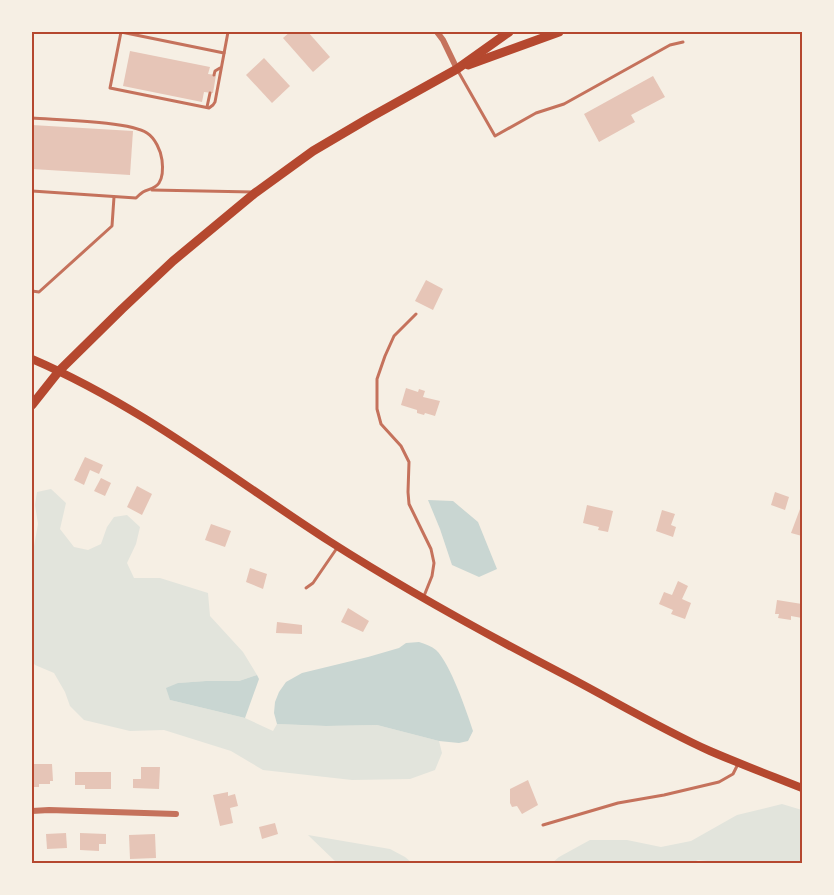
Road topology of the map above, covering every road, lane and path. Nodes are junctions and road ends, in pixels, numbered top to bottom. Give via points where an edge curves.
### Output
1 (121, 32) edge
2 (228, 32) edge
3 (437, 32) edge
4 (509, 32) edge
5 (559, 32) edge
6 (683, 42) dead end
7 (224, 52) junction
8 (222, 67) junction
9 (457, 69) junction
10 (214, 75) dead end
11 (210, 93) dead end
12 (207, 107) junction
13 (32, 118) edge
14 (150, 190) junction
15 (32, 191) edge
16 (255, 193) junction
17 (114, 197) junction
18 (32, 291) edge
19 (416, 314) dead end
20 (32, 359) edge
21 (60, 371) junction
22 (32, 405) edge
23 (338, 546) junction
24 (306, 588) dead end
25 (423, 598) junction
26 (739, 763) junction
27 (802, 788) edge
28 (32, 812) edge
29 (176, 814) dead end
30 (543, 825) dead end

1 - 7 lane
1 - 12 lane via 110,88
2 - 7 lane
3 - 9 street
4 - 9 main road
5 - 9 main road
6 - 9 lane via 670,45 564,104 536,113 495,136
7 - 8 lane
8 - 10 lane
8 - 12 lane via 215,102
9 - 16 main road via 313,151
11 - 12 lane
13 - 14 lane via 117,125 149,134 162,154 162,174
14 - 16 lane
14 - 17 lane via 135,198
15 - 17 lane
16 - 21 main road via 173,261
17 - 18 lane via 112,226 39,292
19 - 25 lane via 394,336 377,379 377,409 381,424 409,462 410,504 432,549 432,576
20 - 21 main road
21 - 22 main road
21 - 23 main road via 153,423
23 - 24 lane
23 - 25 main road
25 - 26 main road via 662,728
26 - 27 main road
26 - 30 lane via 733,774 720,783 618,803
28 - 29 street

